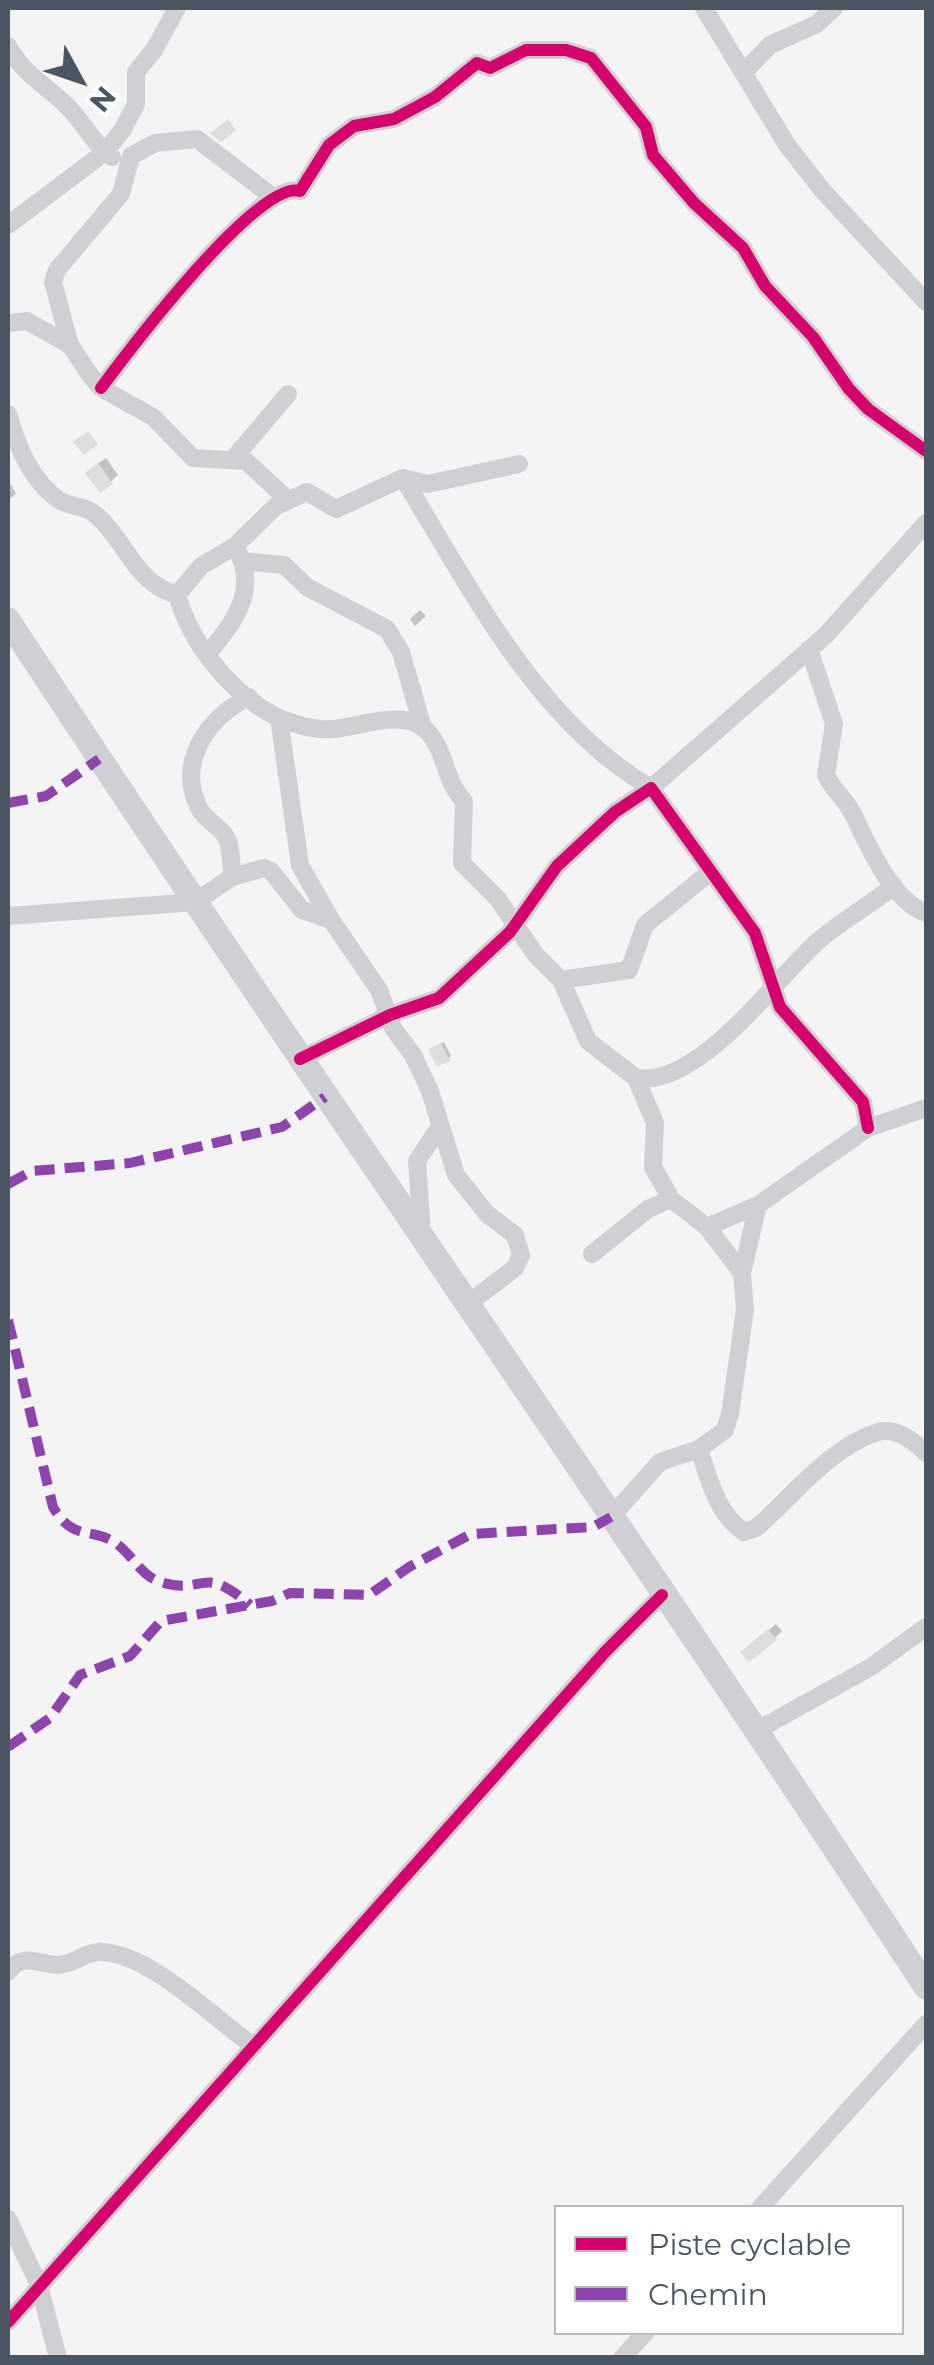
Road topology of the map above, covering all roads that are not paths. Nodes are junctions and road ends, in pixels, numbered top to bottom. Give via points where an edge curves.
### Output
1 (177, 8) edge
2 (704, 8) edge
3 (834, 8) edge
4 (8, 46) edge
5 (15, 72) edge
6 (743, 74) junction
7 (105, 152) junction
8 (127, 167) junction
9 (273, 197) junction
10 (8, 224) edge
11 (926, 302) edge
12 (8, 323) edge
13 (70, 345) junction
14 (101, 388) junction
15 (288, 394) dead end
16 (8, 414) edge
17 (926, 451) edge
18 (234, 458) junction
19 (519, 464) dead end
20 (403, 478) junction
21 (287, 499) junction
22 (926, 523) edge
23 (238, 553) junction
24 (177, 595) junction
25 (8, 620) edge
26 (809, 649) junction
27 (207, 656) junction
28 (249, 697) junction
29 (279, 718) junction
30 (423, 728) junction
31 (652, 788) junction
32 (709, 873) junction
33 (232, 877) junction
34 (894, 886) junction
35 (195, 902) junction
36 (926, 912) edge
37 (8, 916) edge
38 (331, 920) junction
39 (516, 924) junction
40 (561, 980) junction
41 (772, 987) junction
42 (390, 1015) junction
43 (300, 1059) junction
44 (636, 1078) junction
45 (926, 1108) edge
46 (439, 1128) junction
47 (868, 1128) junction
48 (671, 1199) junction
49 (758, 1204) junction
50 (706, 1228) junction
51 (422, 1237) junction
52 (592, 1254) dead end
53 (742, 1273) junction
54 (470, 1302) junction
55 (699, 1450) junction
56 (926, 1453) edge
57 (611, 1516) junction
58 (662, 1595) junction
59 (926, 1627) edge
60 (754, 1732) junction
61 (8, 1972) edge
62 (926, 1988) edge
63 (926, 2024) edge
64 (252, 2045) junction
65 (763, 2205) edge
66 (8, 2219) edge
67 (39, 2285) junction
68 (8, 2322) edge
69 (643, 2335) edge
70 (58, 2358) edge
71 (622, 2358) edge

1 - 7 street via 136,72 136,104
2 - 6 street
3 - 6 street via 817,24 770,45
4 - 5 street
5 - 7 street via 65,104
6 - 11 street via 823,191
7 - 8 street
7 - 10 street
8 - 9 street via 131,156 154,143 197,138
8 - 13 street via 121,194 54,276
9 - 14 street via 205,262
9 - 17 street via 300,191 329,145 354,126 394,119 422,105 477,63 490,68 526,50 580,52 646,127 653,154 743,248 765,286 849,389
12 - 13 street via 27,321
13 - 14 street
14 - 18 street via 142,408 194,458
15 - 18 street
16 - 24 street via 23,457 48,490 69,506 92,510 149,582
18 - 21 street via 265,474
19 - 20 street via 428,484
20 - 21 street via 336,509 308,492
20 - 31 street via 479,604 539,684 619,769
21 - 23 street
22 - 26 street
23 - 24 street via 202,566
23 - 27 street via 248,582 244,602
23 - 30 street via 284,565 307,587 388,629
24 - 27 street
25 - 35 main road
26 - 31 street
26 - 34 street via 834,724 826,776
27 - 28 street
28 - 29 street
28 - 33 street via 209,726 191,776 202,814 226,838
29 - 30 street via 310,728 386,721
29 - 38 street via 300,865
30 - 39 street via 464,801 462,862
31 - 32 street
31 - 39 street via 557,866
32 - 40 street via 645,925 628,970
32 - 41 street via 754,933
33 - 35 street
33 - 38 street via 271,870 302,910
34 - 36 street
34 - 41 street via 813,946
35 - 37 street
35 - 43 main road
38 - 42 street
39 - 40 street
39 - 42 street via 438,998
40 - 44 street via 588,1041
41 - 44 street via 730,1032 680,1066 649,1080
41 - 47 street via 780,1008 863,1102
42 - 43 street
42 - 46 street via 430,1091
43 - 51 main road
44 - 48 street via 654,1123 654,1166
45 - 47 street
46 - 51 street via 417,1161
46 - 54 street via 456,1175 487,1214 515,1235 520,1255 515,1268
47 - 49 street
48 - 50 street
48 - 52 street
49 - 50 street
49 - 53 street
50 - 53 street
51 - 54 main road
53 - 55 street via 745,1310 730,1414 725,1430
54 - 57 main road
55 - 56 street via 714,1494 731,1524 744,1532 838,1455 880,1432 896,1433
55 - 57 street via 660,1462
57 - 58 main road
58 - 60 main road
58 - 64 street
59 - 60 street
60 - 62 main road
61 - 64 street via 32,1958 55,1965 98,1951 129,1958
63 - 65 street
64 - 67 street
66 - 67 street
67 - 68 street
67 - 70 street
69 - 71 street

